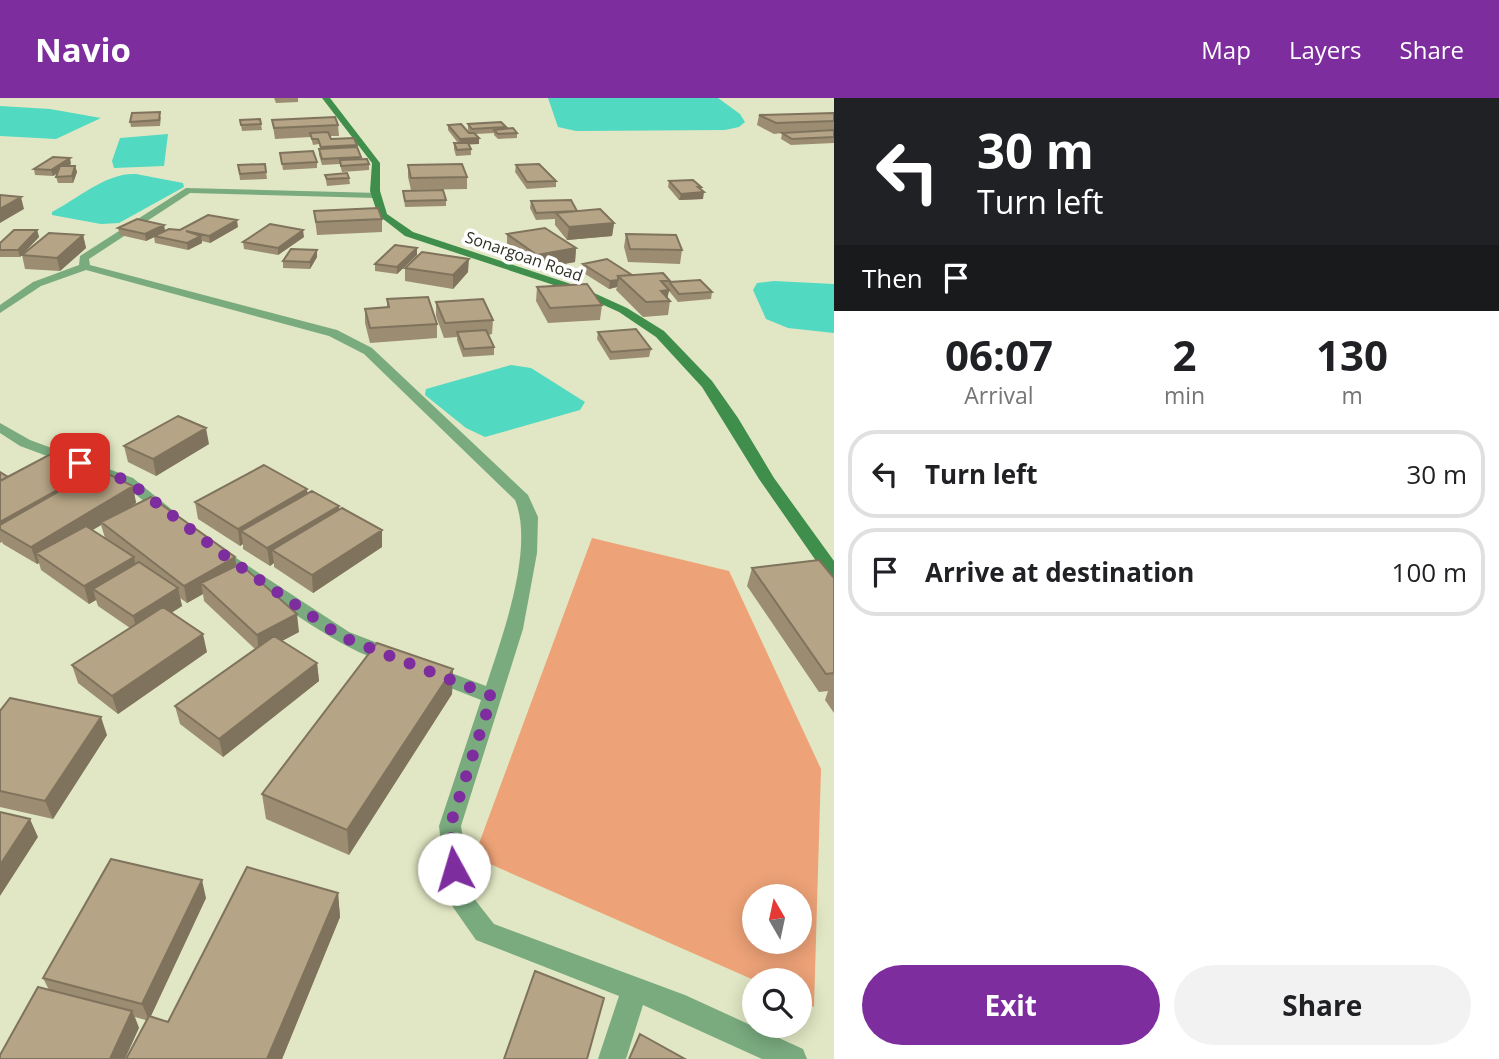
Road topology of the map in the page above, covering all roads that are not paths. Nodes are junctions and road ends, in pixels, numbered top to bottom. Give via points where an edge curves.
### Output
1 (326, 98) edge
2 (376, 195) junction
3 (85, 267) junction
4 (0, 310) edge
5 (0, 427) edge
6 (181, 523) edge
7 (203, 539) edge
8 (834, 574) edge
9 (492, 696) junction
10 (635, 989) junction
11 (612, 1059) edge
12 (793, 1059) edge

1 - 2 main road, Sonargoan Road via 376,163
2 - 3 street via 190,190 84,258
2 - 8 main road, Sonargoan Road via 383,215 408,234 579,290 660,334 707,384
3 - 4 street via 37,284
3 - 9 street via 334,333 369,351 522,498 530,517 529,552 514,629
5 - 6 street via 25,443 128,481
7 - 9 street via 342,637
9 - 10 street via 450,826 460,900 485,932
10 - 11 street
10 - 12 street

